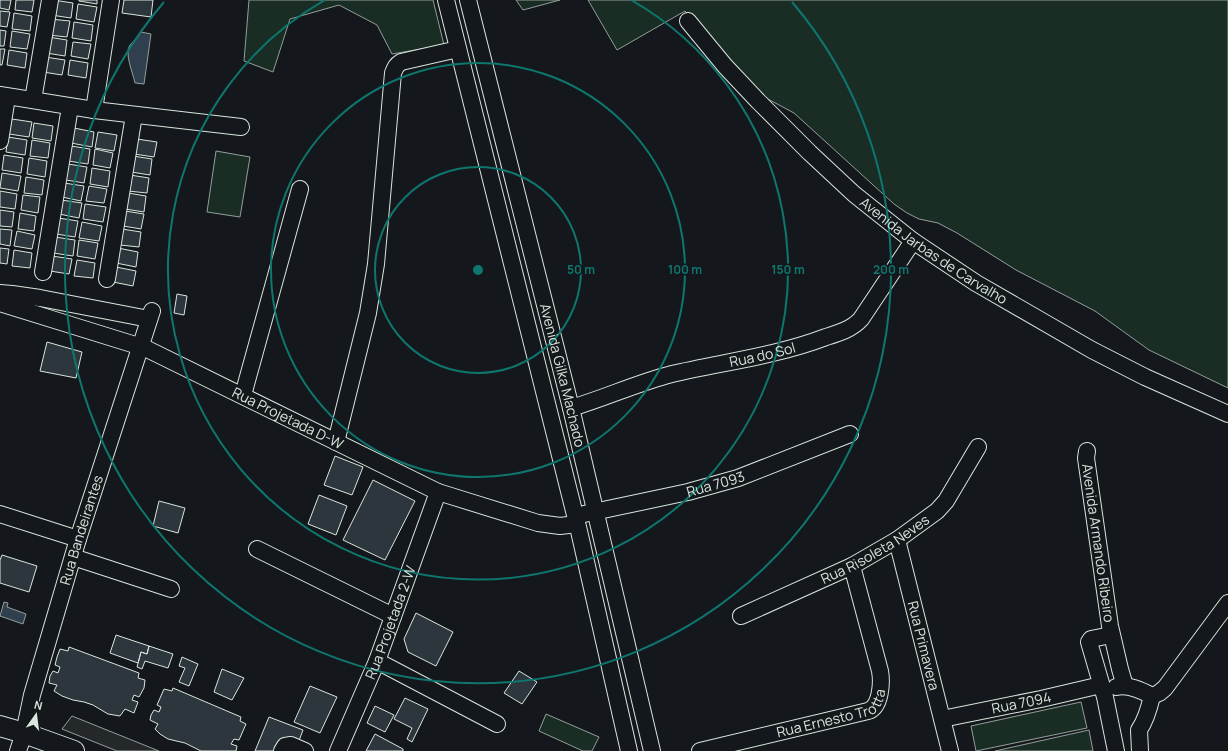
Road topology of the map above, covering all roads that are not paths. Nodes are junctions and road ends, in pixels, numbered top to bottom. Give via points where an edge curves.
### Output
1 (50, 0) edge
2 (111, 0) edge
3 (446, 0) edge
4 (468, 0) edge
5 (688, 21) dead end
6 (458, 49) junction
7 (4, 96) edge
8 (33, 100) junction
9 (70, 107) junction
10 (94, 110) junction
11 (134, 115) junction
12 (241, 127) dead end
13 (0, 141) edge
14 (300, 189) dead end
15 (518, 198) junction
16 (496, 204) junction
17 (913, 241) junction
18 (43, 272) dead end
19 (107, 279) dead end
20 (0, 293) edge
21 (0, 303) edge
22 (140, 346) junction
23 (243, 395) junction
24 (570, 408) junction
25 (1228, 414) edge
26 (850, 434) dead end
27 (336, 442) junction
28 (978, 447) dead end
29 (1087, 451) dead end
30 (438, 492) junction
31 (595, 512) junction
32 (0, 514) edge
33 (576, 520) junction
34 (78, 539) junction
35 (897, 540) junction
36 (257, 549) dead end
37 (73, 557) junction
38 (852, 566) junction
39 (171, 589) dead end
40 (1228, 603) edge
41 (393, 616) junction
42 (741, 616) dead end
43 (1111, 635) junction
44 (377, 661) junction
45 (1125, 686) junction
46 (1103, 691) junction
47 (1152, 696) junction
48 (942, 719) junction
49 (497, 724) dead end
50 (0, 726) edge
51 (1138, 730) junction
52 (24, 732) junction
53 (1113, 734) junction
54 (18, 751) edge
55 (74, 751) edge
56 (282, 751) edge
57 (304, 751) edge
58 (338, 751) edge
59 (629, 751) edge
60 (652, 751) edge
61 (700, 751) edge
62 (950, 751) edge
63 (1116, 751) edge
64 (1140, 751) edge

1 - 8 street
2 - 10 street
3 - 6 street, Avenida Gilka Machado
4 - 15 street, Avenida Gilka Machado
5 - 17 street, Avenida Jarbas de Carvalho via 725,66 810,153 854,194
6 - 16 street, Avenida Gilka Machado
6 - 27 street via 401,62 397,64 393,73 376,264 368,313
7 - 8 street
7 - 13 street
8 - 9 street
9 - 10 street
9 - 18 street
10 - 11 street
11 - 12 street
11 - 19 street
14 - 23 street
15 - 16 street
15 - 24 street, Avenida Gilka Machado
16 - 33 street, Avenida Gilka Machado
17 - 24 street, Rua do Sol via 861,319 849,329 787,350 642,382
17 - 25 street, Avenida Jarbas de Carvalho via 976,283 1092,350
20 - 22 street, Rua Bandeirantes via 150,315
21 - 22 street, Rua Projetada D-W
22 - 23 street, Rua Projetada D-W
22 - 34 street, Rua Bandeirantes
23 - 27 street, Rua Projetada D-W
24 - 31 street, Avenida Gilka Machado
26 - 31 street, Rua 7093 via 738,478 688,492
27 - 30 street, Rua Projetada D-W
28 - 35 street, Rua Risoleta Neves via 946,501 937,511
29 - 43 street, Avenida Armando Ribeiro
30 - 33 street, Rua Projetada D-W via 538,523 560,526
30 - 41 street, Rua Projetada 2-W
31 - 33 street, Rua 7093
31 - 60 street, Avenida Gilka Machado
32 - 34 street
33 - 59 street, Avenida Gilka Machado
34 - 37 street, Rua Bandeirantes
35 - 38 street, Rua Risoleta Neves
35 - 48 street, Rua Primavera
36 - 41 street
37 - 39 street
37 - 52 street, Rua Bandeirantes via 32,695
38 - 42 street, Rua Risoleta Neves
38 - 61 street, Rua Ernesto Trotta via 880,671 881,686 875,707 872,710
40 - 47 street via 1165,688
41 - 44 street, Rua Projetada 2-W
43 - 45 street, Avenida Armando Ribeiro
43 - 46 street, Avenida Armando Ribeiro via 1089,641
44 - 49 street
44 - 58 street, Rua Projetada 2-W
45 - 46 street
45 - 47 street
46 - 48 street, Rua 7094 via 1041,699
46 - 53 street, Avenida Armando Ribeiro
47 - 51 street via 1144,724
48 - 62 street, Rua Primavera
50 - 52 main road
51 - 53 street via 1126,735
51 - 64 street
52 - 54 street, Rua Bandeirantes
52 - 55 main road
53 - 63 street, Avenida Armando Ribeiro
56 - 57 street via 285,746 291,745

